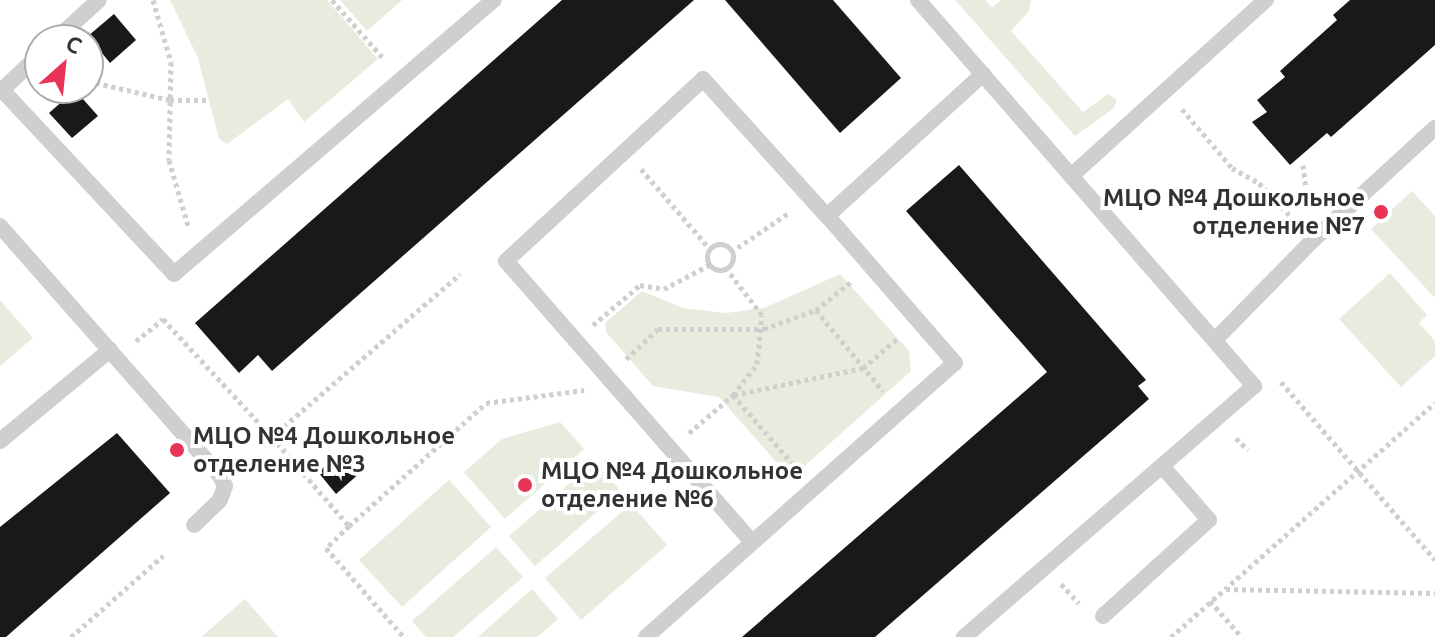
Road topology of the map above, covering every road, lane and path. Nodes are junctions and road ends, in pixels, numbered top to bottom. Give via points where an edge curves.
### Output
1 (99, 0) edge
2 (153, 0) edge
3 (332, 0) edge
4 (494, 0) edge
5 (918, 0) edge
6 (1266, 0) edge
7 (73, 24) edge
8 (24, 69) edge
9 (983, 74) junction
10 (402, 80) junction
11 (104, 85) edge
12 (1, 91) edge
13 (170, 100) junction
14 (210, 100) dead end
15 (1179, 106) dead end
16 (1435, 128) edge
17 (1303, 165) dead end
18 (639, 167) dead end
19 (1071, 176) junction
20 (793, 209) dead end
21 (1309, 209) dead end
22 (827, 216) junction
23 (0, 226) edge
24 (1313, 240) junction
25 (203, 249) junction
26 (710, 249) junction
27 (731, 252) junction
28 (709, 265) junction
29 (726, 268) junction
30 (460, 274) dead end
31 (855, 279) dead end
32 (816, 310) junction
33 (593, 326) dead end
34 (764, 329) junction
35 (902, 334) dead end
36 (143, 336) dead end
37 (1215, 340) junction
38 (110, 350) junction
39 (624, 362) dead end
40 (863, 368) junction
41 (592, 389) dead end
42 (733, 395) junction
43 (890, 398) dead end
44 (1435, 403) edge
45 (1233, 434) dead end
46 (685, 436) dead end
47 (272, 437) junction
48 (0, 441) edge
49 (1248, 450) dead end
50 (1163, 467) junction
51 (1358, 471) junction
52 (801, 475) dead end
53 (194, 525) dead end
54 (349, 526) junction
55 (752, 542) junction
56 (163, 556) dead end
57 (1435, 560) edge
58 (1225, 589) junction
59 (1435, 593) edge
60 (1210, 601) junction
61 (1103, 616) dead end
62 (71, 637) edge
63 (404, 637) edge
64 (646, 637) edge
65 (964, 637) edge
66 (1171, 637) edge
67 (1242, 637) edge

1 - 7 lane
2 - 13 path via 171,62
3 - 10 path
4 - 10 lane
5 - 9 lane
6 - 19 lane
8 - 12 lane
9 - 19 lane
9 - 22 lane
10 - 25 lane
11 - 13 path
12 - 25 lane via 174,274
13 - 14 path
13 - 25 path via 169,160 190,235
15 - 24 path via 1232,168 1259,183
16 - 24 lane
17 - 21 path
18 - 26 path
19 - 37 lane
20 - 27 path
22 - 55 lane via 955,363
22 - 55 lane via 703,79 506,261
23 - 38 lane
24 - 37 lane
26 - 27 path via 721,244
26 - 28 path
27 - 29 path
28 - 29 path
28 - 33 path via 664,289 640,285
29 - 34 path via 760,309
30 - 47 path
31 - 32 path
32 - 34 path
32 - 40 path
34 - 39 path via 658,329
34 - 42 path via 757,364
35 - 40 path
36 - 47 path via 163,319
37 - 50 lane via 1254,386
38 - 48 lane
38 - 53 lane via 225,486 220,500
40 - 42 path
40 - 43 path
41 - 54 path via 486,403
42 - 46 path
42 - 52 path
44 - 51 path
45 - 49 path
47 - 54 path
50 - 61 lane via 1209,520
50 - 65 lane
51 - 57 path
51 - 58 path
54 - 63 path via 326,548
55 - 64 lane
56 - 62 path
58 - 59 path
58 - 60 path
60 - 66 path
60 - 67 path

